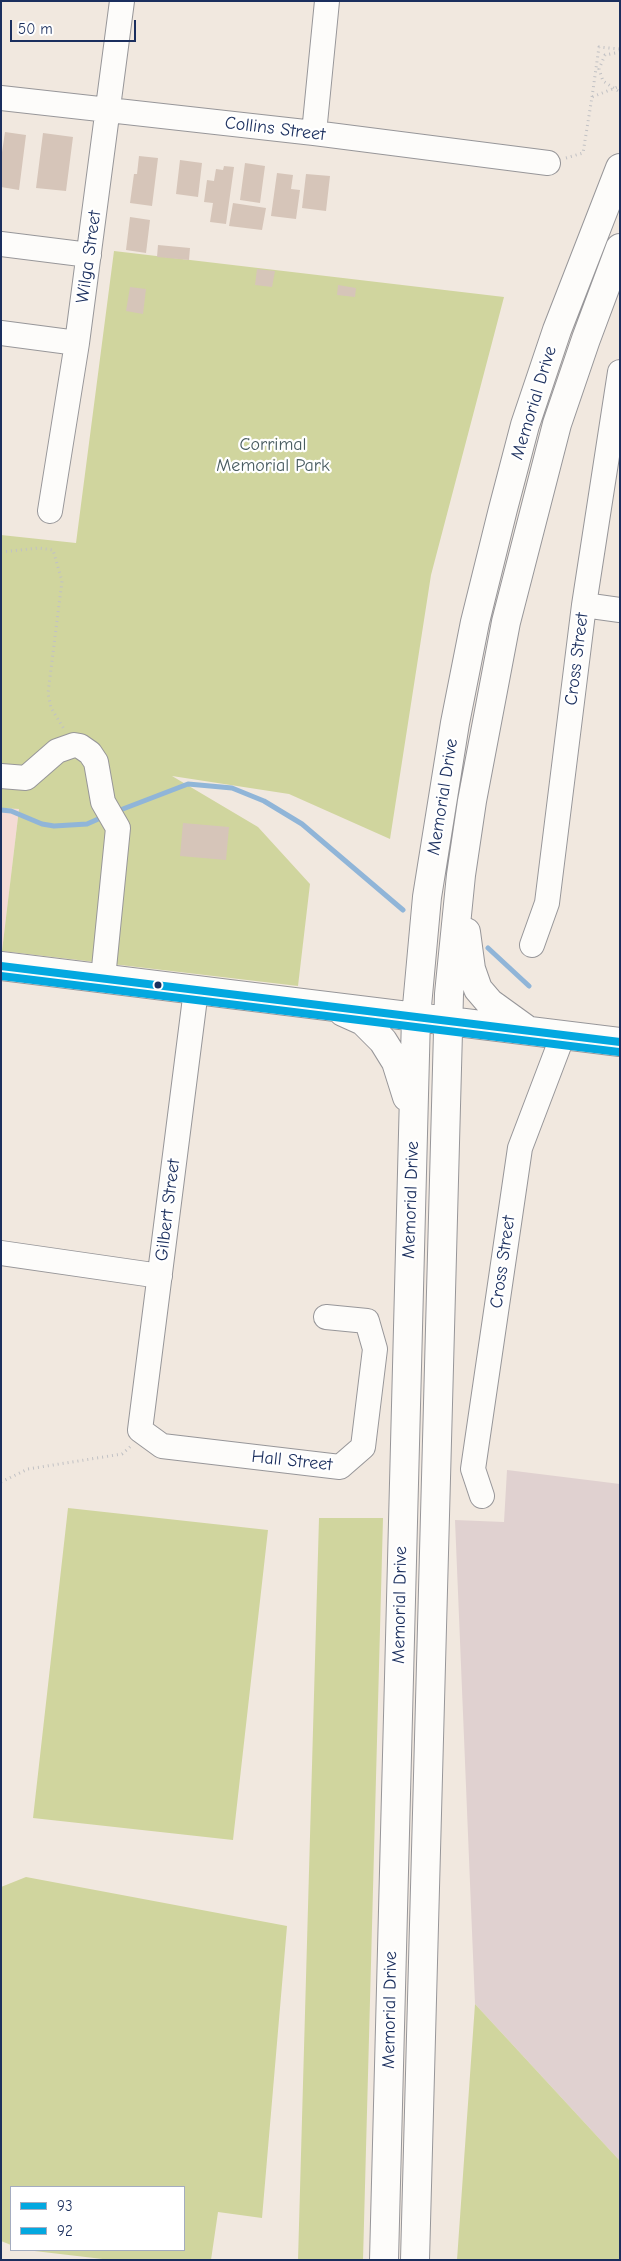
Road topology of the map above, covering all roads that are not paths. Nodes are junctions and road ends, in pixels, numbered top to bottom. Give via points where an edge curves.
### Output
1 (122, 1) edge
2 (327, 1) edge
3 (1, 98) edge
4 (109, 109) junction
5 (314, 133) junction
6 (548, 164) road end
7 (620, 168) edge
8 (1, 244) edge
9 (620, 248) edge
10 (89, 255) junction
11 (1, 333) edge
12 (77, 342) junction
13 (620, 372) edge
14 (50, 512) dead end
15 (584, 605) junction
16 (620, 610) edge
17 (1, 776) edge
18 (462, 876) junction
19 (532, 945) dead end
20 (1, 966) edge
21 (103, 978) junction
22 (196, 990) junction
23 (329, 1006) junction
24 (416, 1017) junction
25 (448, 1022) junction
26 (528, 1030) junction
27 (563, 1035) junction
28 (620, 1042) edge
29 (413, 1120) junction
30 (1, 1253) edge
31 (160, 1276) junction
32 (326, 1317) dead end
33 (143, 1432) joint
34 (482, 1496) dead end
35 (384, 2260) edge
36 (415, 2260) edge

1 - 4 street, Wilga Street
2 - 5 street
3 - 4 street, Collins Street
4 - 5 street, Collins Street
4 - 10 street, Wilga Street
5 - 6 street, Collins Street
7 - 24 main road, Memorial Drive via 557,330 526,425 478,612 454,723 427,897
8 - 10 street
9 - 18 main road, Memorial Drive via 557,424 531,517 489,705
10 - 12 street, Wilga Street
11 - 12 street
12 - 14 street, Wilga Street
13 - 15 street, Cross Street
15 - 16 street
15 - 19 street, Cross Street via 547,903
17 - 21 street via 26,778 57,751 74,745 90,753 96,762 103,802 118,828
18 - 25 main road, Memorial Drive
18 - 26 main road via 467,949 478,988 490,1003
20 - 21 main road
21 - 22 main road
22 - 23 main road
22 - 31 street, Gilbert Street
23 - 24 main road
23 - 29 main road via 363,1021 383,1041 402,1078
24 - 25 main road
24 - 29 main road, Memorial Drive
25 - 26 main road
25 - 36 main road, Memorial Drive
26 - 27 main road
27 - 28 main road
27 - 34 street, Cross Street via 520,1148 473,1469
29 - 35 main road, Memorial Drive
30 - 31 street
31 - 33 street, Gilbert Street
32 - 33 street, Hall Street via 367,1321 375,1349 363,1447 340,1467 162,1446

